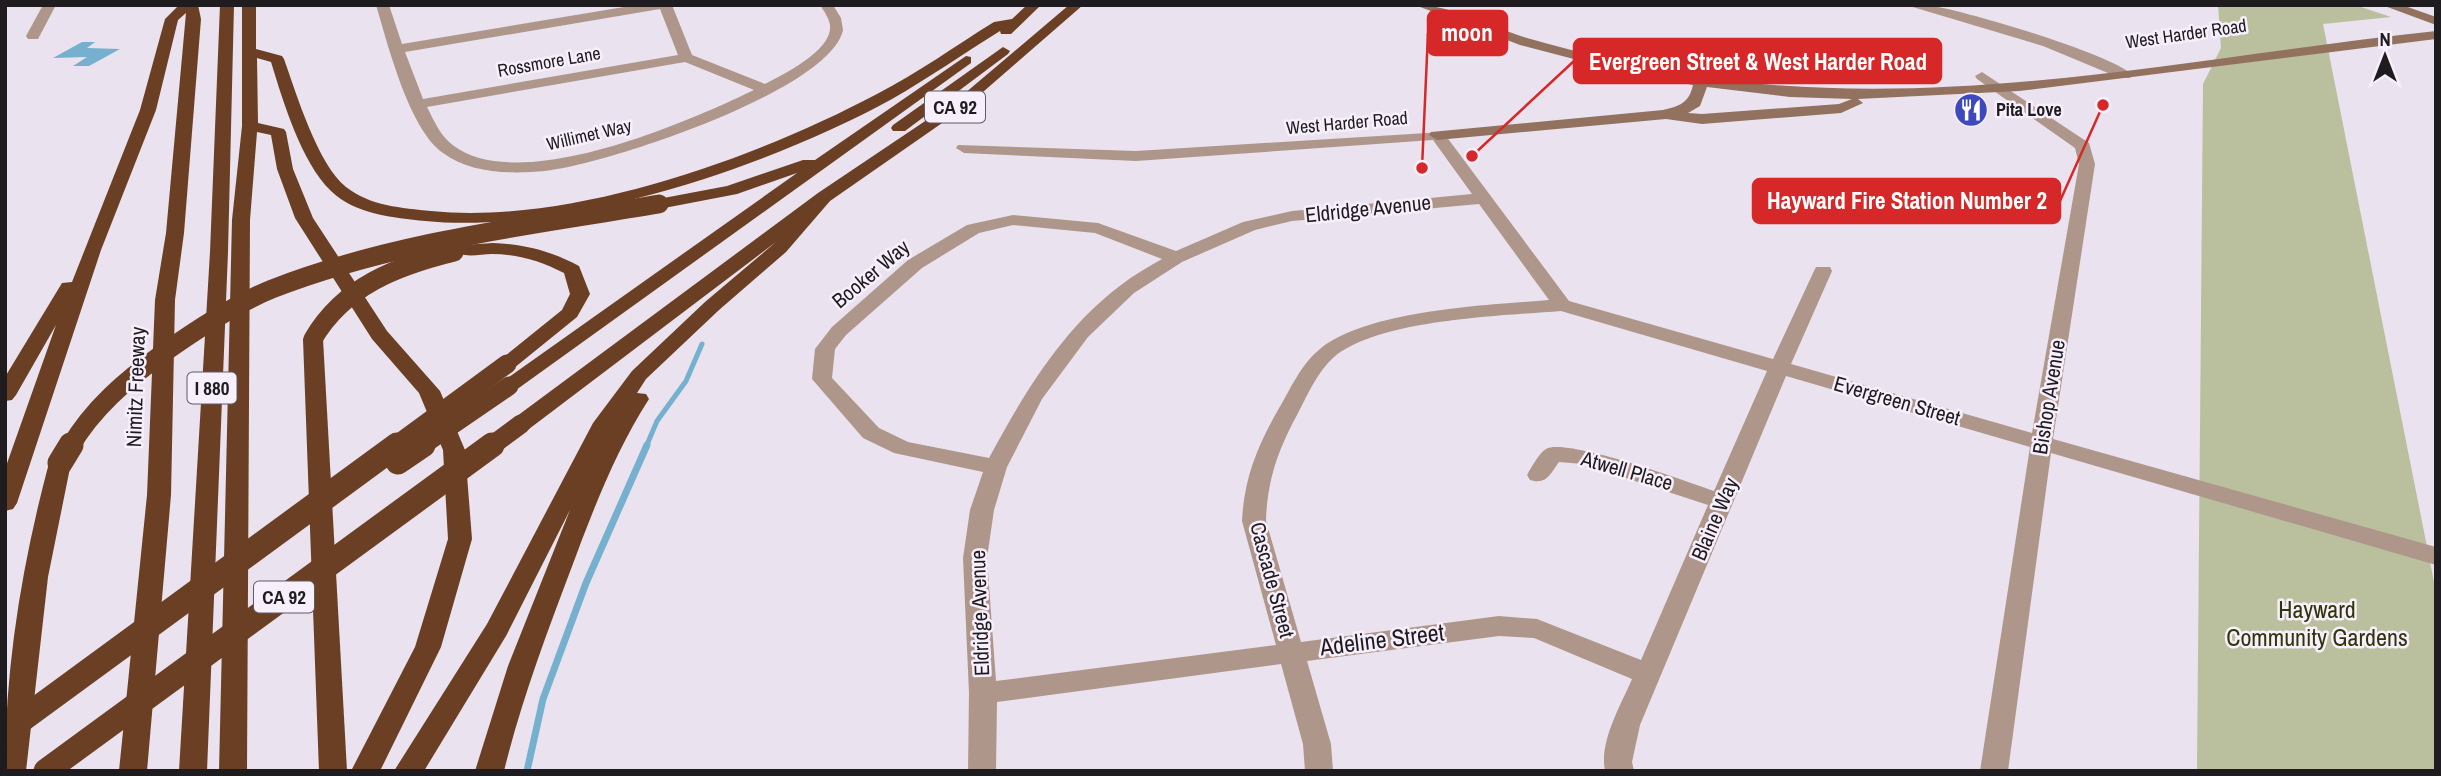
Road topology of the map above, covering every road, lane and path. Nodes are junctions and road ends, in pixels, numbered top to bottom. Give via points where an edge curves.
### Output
1 (50, 5) edge
2 (227, 5) edge
3 (249, 5) edge
4 (382, 5) edge
5 (663, 5) edge
6 (826, 5) edge
7 (1035, 5) edge
8 (1058, 5) edge
9 (1077, 5) edge
10 (1421, 5) edge
11 (1461, 5) edge
12 (1912, 5) edge
13 (2388, 5) edge
14 (194, 11) edge
15 (1015, 22) junction
16 (2436, 22) edge
17 (2436, 35) edge
18 (33, 36) dead end
19 (397, 49) junction
20 (251, 52) junction
21 (686, 58) junction
22 (2104, 64) junction
23 (2033, 71) junction
24 (1702, 75) junction
25 (2125, 75) junction
26 (1982, 76) junction
27 (2052, 82) junction
28 (1998, 88) junction
29 (765, 89) junction
30 (1879, 96) junction
31 (419, 104) junction
32 (1663, 115) junction
33 (250, 126) junction
34 (1437, 135) junction
35 (847, 147) junction
36 (964, 148) dead end
37 (824, 197) junction
38 (1483, 198) junction
39 (92, 250) junction
40 (1176, 258) junction
41 (1823, 271) dead end
42 (1562, 305) junction
43 (677, 338) junction
44 (618, 351) junction
45 (1779, 367) junction
46 (508, 375) junction
47 (5, 395) edge
48 (2041, 443) junction
49 (996, 467) junction
50 (1538, 475) dead end
51 (1723, 502) junction
52 (5, 503) edge
53 (2436, 556) edge
54 (1291, 652) junction
55 (1648, 674) junction
56 (983, 693) junction
57 (5, 732) edge
58 (12, 771) edge
59 (46, 771) edge
60 (133, 771) edge
61 (193, 771) edge
62 (233, 771) edge
63 (333, 771) edge
64 (365, 771) edge
65 (408, 771) edge
66 (489, 771) edge
67 (982, 771) edge
68 (1319, 771) edge
69 (1620, 771) edge
70 (1993, 771) edge

1 - 18 street
2 - 61 highway, I 880
3 - 20 highway, I 880
4 - 19 street, Willimet Way
5 - 19 street
5 - 21 street
6 - 29 street, Willimet Way via 836,20 836,35 828,49 806,68
7 - 15 highway, CA 92
8 - 44 highway via 965,80 785,209
9 - 37 highway, CA 92 via 963,102
10 - 24 main road via 1538,45 1629,68
11 - 24 main road via 1574,43
12 - 22 street
13 - 16 main road
14 - 39 highway via 172,19 148,110
14 - 60 highway, Nimitz Freeway / I 880 via 165,300 159,495
15 - 20 highway via 999,25 871,103 763,152 616,197 475,220 376,208 337,188 290,98 277,59
15 - 35 highway, CA 92
16 - 22 main road, West Harder Road
17 - 25 main road, West Harder Road
19 - 31 street, Willimet Way
20 - 33 highway, I 880
21 - 29 street
21 - 31 street, Rossmore Lane
22 - 23 main road, West Harder Road
22 - 25 street
23 - 26 main road, West Harder Road
23 - 27 main road
24 - 26 main road, West Harder Road via 1852,82
24 - 30 main road via 1792,92
24 - 32 main road, West Harder Road via 1699,97 1690,108
25 - 27 main road, West Harder Road
26 - 28 street, Bishop Avenue
27 - 28 main road, West Harder Road
28 - 30 main road, West Harder Road
28 - 48 street, Bishop Avenue via 2083,146 2087,164
29 - 31 street, Willimet Way via 665,135 559,164 506,166 468,161 444,148
30 - 32 main road via 1841,108 1702,119
32 - 34 main road, West Harder Road
33 - 62 highway, I 880 via 241,220
33 - 64 highway via 278,132 285,169 304,218 379,335 429,391 454,450 460,539 428,647
34 - 36 street, West Harder Road via 1136,156
34 - 38 street
35 - 46 highway, CA 92
35 - 58 highway, bridge via 730,190 405,248 335,267 269,290 152,359 82,426 60,463 32,597
37 - 43 highway via 780,248
37 - 44 highway, CA 92
38 - 40 street, Eldridge Avenue via 1292,216 1249,226
38 - 42 street
39 - 47 highway
39 - 52 highway
40 - 49 street, Eldridge Avenue via 1127,289 1081,333 1032,398
40 - 49 street, Booker Way via 1098,228 1013,220 973,229 915,264 825,349 822,379 871,433 902,448
41 - 45 street, Blaine Way
42 - 45 street, Evergreen Street
42 - 54 street, Cascade Street via 1408,323 1355,337 1329,351 1309,374 1263,456 1255,486 1254,521
43 - 65 highway via 639,375 601,428 471,674
43 - 66 highway via 613,440 579,516 517,674
44 - 59 highway, CA 92, bridge
45 - 48 street, Evergreen Street
45 - 51 street, Blaine Way
46 - 57 highway, CA 92, bridge
46 - 63 highway, bridge via 570,313 580,294 572,270 548,256 512,249 463,250 403,267 371,282 321,320 313,339
48 - 53 street, Evergreen Street
48 - 70 street, Bishop Avenue
49 - 56 street, Eldridge Avenue via 982,510 975,558
50 - 51 street, Atwell Place via 1553,454 1585,457
51 - 55 street, Blaine Way
54 - 55 street, Adeline Street via 1499,626 1537,629
54 - 56 street, Adeline Street
54 - 68 street, Cascade Street via 1317,744
55 - 69 street, Blaine Way via 1626,725
56 - 67 street, Eldridge Avenue

